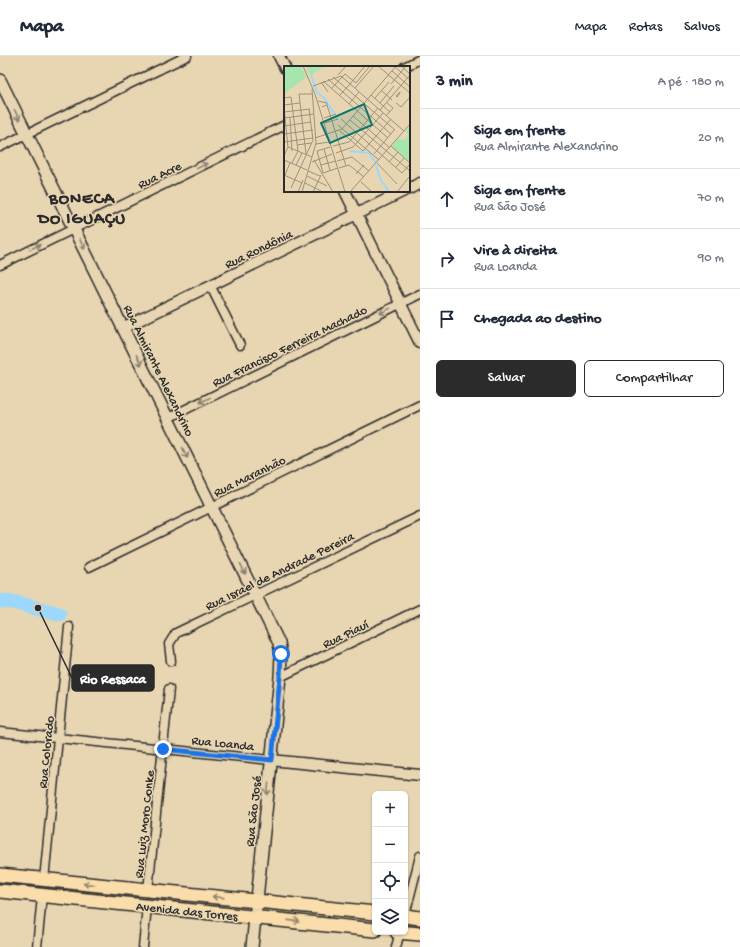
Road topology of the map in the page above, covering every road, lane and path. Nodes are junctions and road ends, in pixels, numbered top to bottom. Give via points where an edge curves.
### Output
1 (187, 56) edge
2 (279, 56) edge
3 (420, 59) edge
4 (284, 66) edge
5 (406, 66) edge
6 (0, 80) edge
7 (284, 125) edge
8 (27, 134) junction
9 (0, 147) edge
10 (420, 183) edge
11 (410, 188) edge
12 (346, 192) edge
13 (402, 192) edge
14 (357, 214) junction
15 (74, 228) junction
16 (0, 265) edge
17 (210, 285) junction
18 (420, 294) edge
19 (401, 304) junction
20 (123, 328) junction
21 (420, 343) edge
22 (240, 345) dead end
23 (420, 405) edge
24 (168, 418) junction
25 (212, 506) junction
26 (420, 516) edge
27 (89, 567) dead end
28 (256, 594) junction
29 (420, 610) edge
30 (69, 627) dead end
31 (171, 661) dead end
32 (280, 677) junction
33 (169, 689) dead end
34 (0, 732) edge
35 (58, 738) junction
36 (163, 749) junction
37 (272, 760) junction
38 (420, 775) edge
39 (420, 856) edge
40 (0, 875) edge
41 (44, 880) junction
42 (148, 890) junction
43 (0, 891) edge
44 (42, 896) junction
45 (257, 901) junction
46 (408, 903) edge
47 (147, 906) junction
48 (372, 913) edge
49 (408, 916) edge
50 (255, 917) junction
51 (420, 918) edge
52 (372, 930) edge
53 (408, 933) edge
54 (420, 934) edge
55 (398, 935) edge
56 (37, 947) edge
57 (143, 947) edge
58 (252, 947) edge
59 (396, 947) edge

1 - 8 street
2 - 4 street
3 - 5 street
6 -> 8 main road, Rua Almirante Alexandrino
15 -> 7 street, Rua Acre
8 - 9 street
8 - 15 main road, Rua Almirante Alexandrino
10 - 11 street
12 - 14 street
13 - 14 street, Rua Rondônia
14 - 17 street, Rua Rondônia
14 - 19 street
16 -> 15 street, Rua Acre
15 -> 20 main road, Rua Almirante Alexandrino
17 - 20 street, Rua Rondônia
17 - 22 street
18 - 19 street, Rua Francisco Ferreira Machado
19 - 21 street
19 -> 24 street, Rua Francisco Ferreira Machado
20 -> 24 main road, Rua Almirante Alexandrino
23 - 25 street, Rua Maranhão
24 -> 25 main road, Rua Almirante Alexandrino
25 - 27 street, Rua Maranhão
25 -> 28 main road, Rua Almirante Alexandrino
26 - 28 street, Rua Israel de Andrade Pereira
28 - 31 street, Rua Israel de Andrade Pereira via 176,633 169,644
28 - 32 main road, Rua Almirante Alexandrino via 279,643
29 - 32 street, Rua Piauí
30 - 35 street, Rua Colorado
32 - 37 main road, Rua São José
33 - 36 street, Rua Luiz Moro Conke
34 - 35 street, Rua Loanda
35 - 36 street, Rua Loanda
35 - 41 street, Rua Colorado
36 - 37 street, Rua Loanda
36 - 42 street, Rua Luiz Moro Conke
37 - 38 street, Rua Loanda
37 -> 45 main road, Rua São José
39 - 46 street
40 - 41 highway, Avenida das Torres
42 -> 41 highway, Avenida das Torres
45 -> 42 highway, Avenida das Torres
43 - 44 highway, Avenida das Torres
44 - 47 highway, Avenida das Torres
44 - 56 street
45 - 48 highway, Avenida das Torres
45 - 50 main road, Rua São José
47 - 50 highway, Avenida das Torres
47 - 57 street
49 - 51 highway
50 -> 52 highway, Avenida das Torres
50 - 58 main road, Rua São José
53 - 54 highway
55 - 59 street

